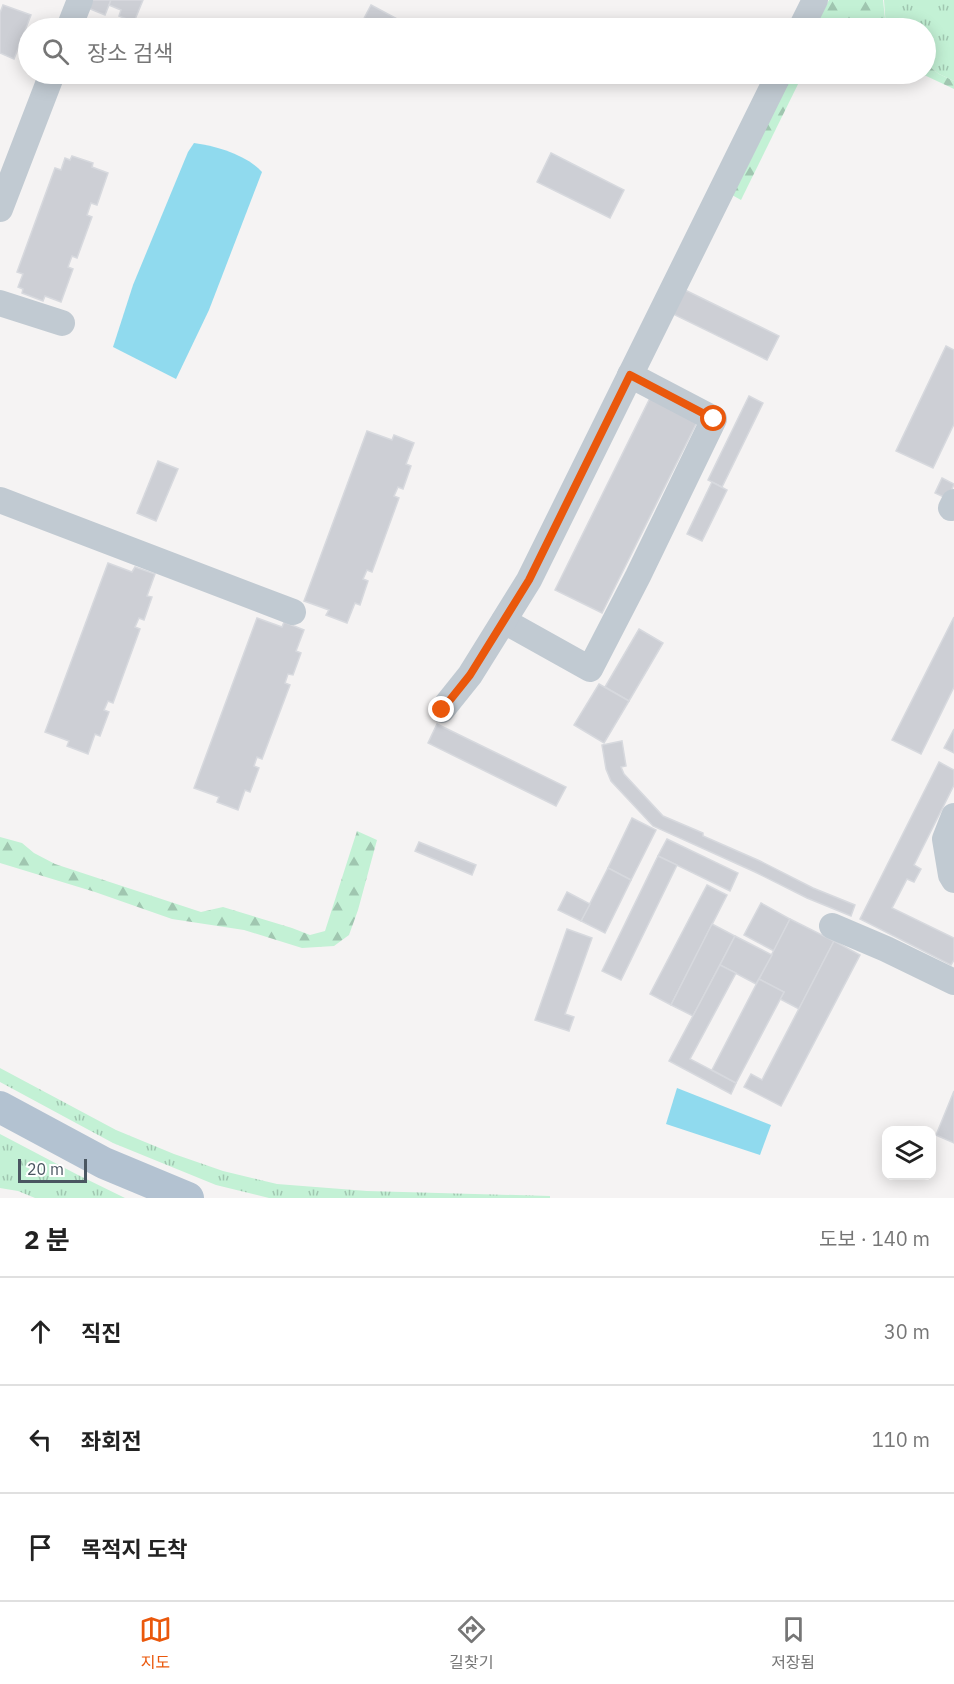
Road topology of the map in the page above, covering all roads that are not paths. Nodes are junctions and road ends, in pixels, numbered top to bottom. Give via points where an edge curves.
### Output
1 (80, 0) edge
2 (815, 0) edge
3 (73, 18) edge
4 (806, 18) edge
5 (47, 84) edge
6 (774, 84) edge
7 (10, 156) edge
8 (0, 209) edge
9 (0, 303) edge
10 (62, 323) dead end
11 (630, 375) junction
12 (0, 501) edge
13 (293, 612) dead end
14 (504, 621) junction
15 (442, 710) dead end
16 (954, 816) edge
17 (954, 880) edge
18 (832, 926) dead end
19 (954, 982) edge
20 (0, 1107) edge
21 (188, 1198) edge

1 - 3 lane
2 - 4 lane
5 - 7 lane
6 - 11 lane
7 - 8 lane
9 - 10 lane
11 - 14 lane via 529,580
11 - 14 lane via 714,419 638,576 590,669
12 - 13 lane
14 - 15 lane
16 - 17 lane via 945,839
18 - 19 lane
20 - 21 main road via 104,1163

